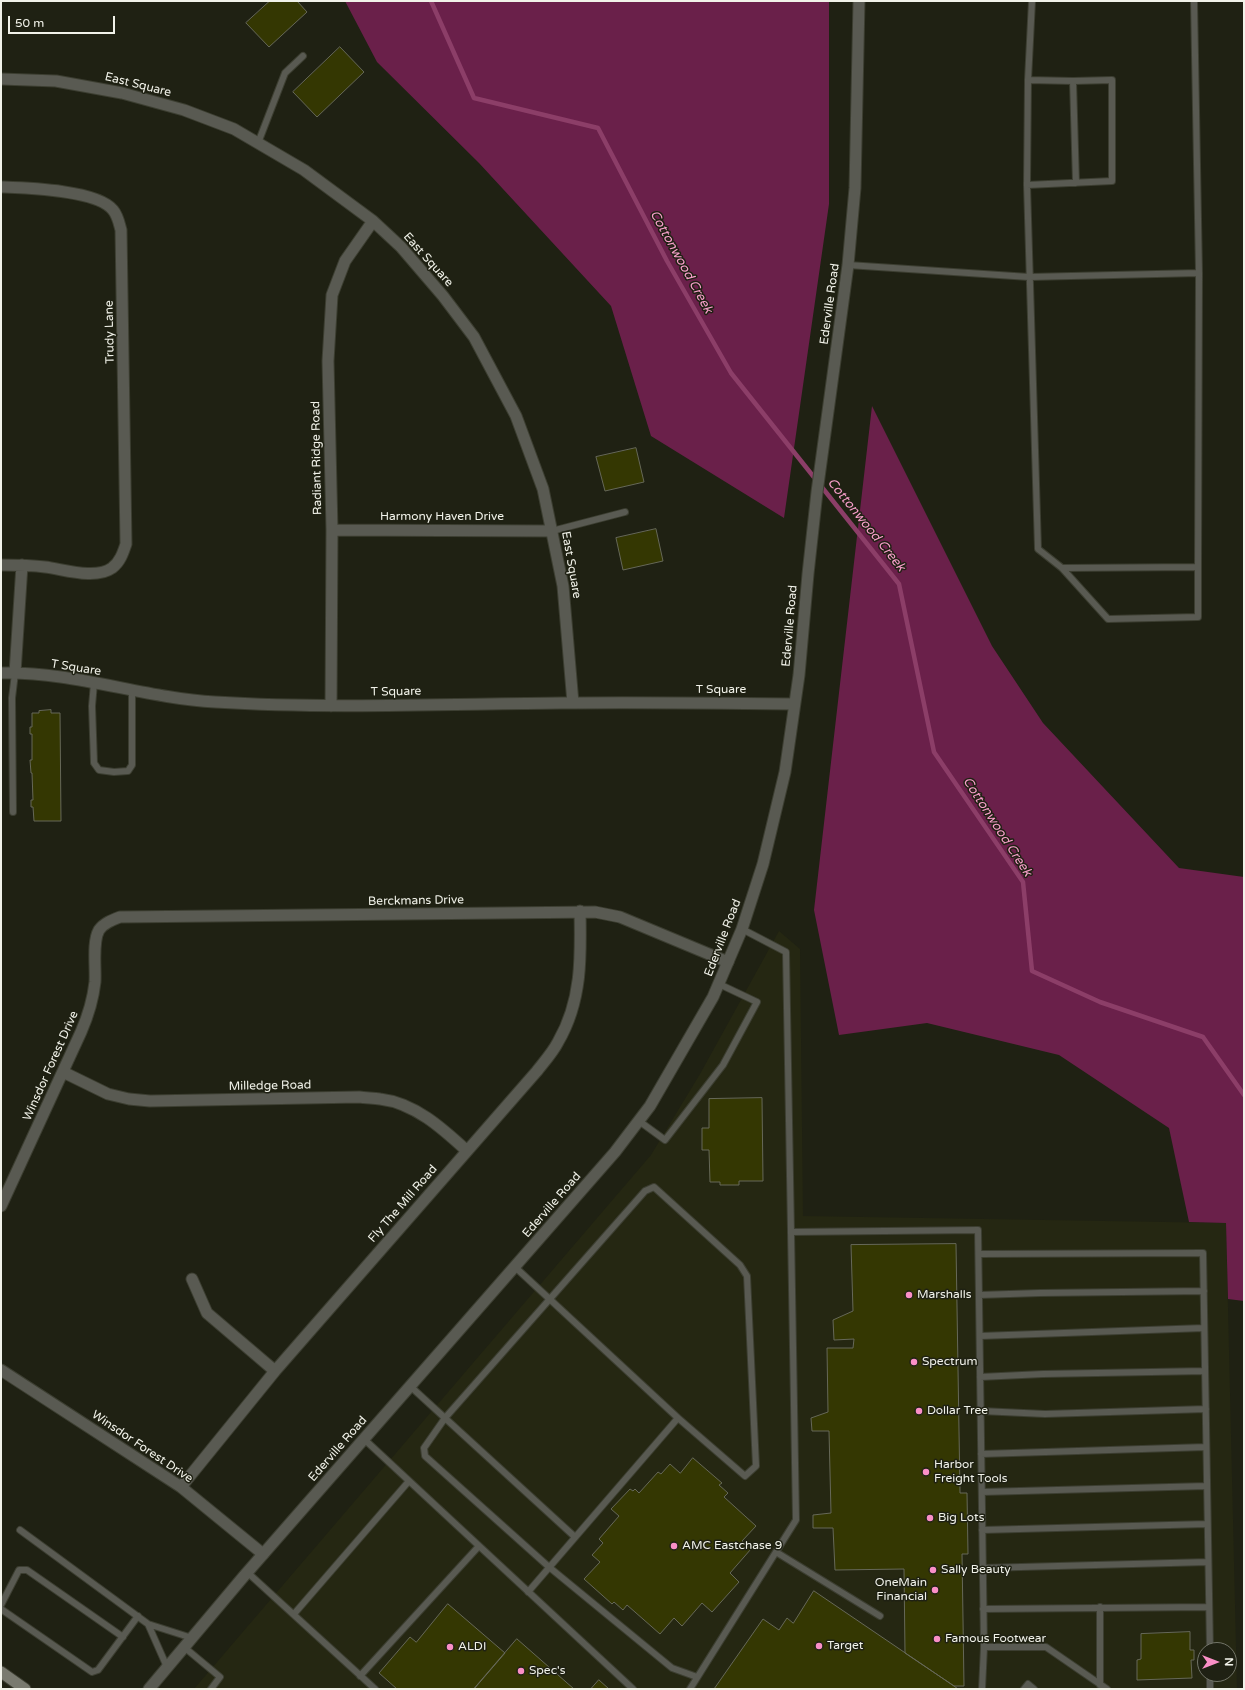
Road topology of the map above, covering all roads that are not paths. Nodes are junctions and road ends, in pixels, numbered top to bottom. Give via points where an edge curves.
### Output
1 (859, 1) edge
2 (1032, 1) edge
3 (1194, 1) edge
4 (302, 56) dead end
5 (1, 79) edge
6 (1028, 80) junction
7 (1073, 81) junction
8 (258, 143) junction
9 (1076, 183) junction
10 (1027, 185) junction
11 (1, 187) edge
12 (373, 221) junction
13 (848, 265) junction
14 (1199, 273) junction
15 (1029, 277) junction
16 (625, 512) dead end
17 (332, 530) junction
18 (552, 531) junction
19 (1, 565) edge
20 (22, 565) junction
21 (1198, 567) junction
22 (1062, 568) junction
23 (1, 673) edge
24 (15, 673) junction
25 (94, 683) junction
26 (132, 691) junction
27 (573, 703) junction
28 (794, 704) junction
29 (331, 706) junction
30 (13, 812) dead end
31 (580, 911) junction
32 (742, 929) junction
33 (99, 930) joint
34 (728, 962) junction
35 (719, 984) junction
36 (63, 1072) junction
37 (639, 1121) junction
38 (467, 1151) junction
39 (1, 1206) edge
40 (791, 1232) junction
41 (979, 1254) junction
42 (515, 1267) junction
43 (192, 1280) dead end
44 (1204, 1291) junction
45 (979, 1295) junction
46 (550, 1300) junction
47 (1204, 1328) junction
48 (980, 1336) junction
49 (1, 1370) edge
50 (275, 1371) junction
51 (1205, 1371) junction
52 (980, 1377) junction
53 (410, 1386) junction
54 (1206, 1409) junction
55 (981, 1411) junction
56 (445, 1418) junction
57 (678, 1418) junction
58 (364, 1439) junction
59 (1206, 1447) junction
60 (981, 1454) junction
61 (409, 1481) junction
62 (1207, 1486) junction
63 (181, 1487) junction
64 (982, 1492) junction
65 (1207, 1524) junction
66 (20, 1530) dead end
67 (982, 1530) junction
68 (576, 1537) junction
69 (479, 1546) junction
70 (776, 1552) junction
71 (263, 1554) junction
72 (1208, 1562) junction
73 (549, 1567) junction
74 (983, 1568) junction
75 (247, 1572) junction
76 (528, 1592) junction
77 (1, 1605) edge
78 (1100, 1607) junction
79 (1209, 1607) junction
80 (1, 1609) edge
81 (983, 1609) junction
82 (294, 1614) junction
83 (138, 1616) junction
84 (880, 1616) dead end
85 (148, 1624) junction
86 (123, 1637) junction
87 (192, 1638) junction
88 (1210, 1642) edge
89 (184, 1647) junction
90 (984, 1647) junction
91 (167, 1668) junction
92 (1, 1672) edge
93 (360, 1676) junction
94 (697, 1677) junction
95 (1100, 1684) junction
96 (25, 1689) edge
97 (149, 1689) edge
98 (211, 1689) edge
99 (375, 1689) edge
100 (633, 1689) edge
101 (690, 1689) edge
102 (982, 1689) edge
103 (1024, 1689) edge
104 (1034, 1689) edge
105 (1107, 1689) edge

1 - 13 street, Ederville Road via 855,188
2 - 6 lane
3 - 14 lane
4 - 8 lane via 285,73
5 - 8 street, East Square via 56,81 122,93 184,110 234,129
6 - 7 lane
6 - 10 lane
7 - 9 lane
7 - 9 lane via 1112,80 1112,181
8 - 12 street, East Square via 304,170
9 - 10 lane
10 - 15 lane
11 - 20 street, Trudy Lane via 50,190 97,199 108,205 118,218 121,230 126,544 121,558 112,568 100,573 86,574
12 - 17 street, Radiant Ridge Road via 345,261 332,295 328,361
12 - 18 street, East Square via 401,247 474,337 516,416 543,490
13 - 15 lane
13 - 28 street, Ederville Road via 817,492
14 - 15 lane
14 - 21 lane
15 - 22 lane via 1038,549
16 - 18 lane
17 - 18 street, Harmony Haven Drive
17 - 29 street, Radiant Ridge Road
18 - 27 street, East Square via 563,586
19 - 20 street
20 - 24 street
21 - 22 lane
21 - 22 lane via 1198,617 1108,619
23 - 24 street, T Square
24 - 25 street, T Square
24 - 30 lane via 12,698
25 - 26 street, T Square
25 - 26 lane via 94,763 99,770 128,771 132,765
26 - 29 street, T Square via 213,702
27 - 28 street, T Square
27 - 29 street, T Square
28 - 32 street, Ederville Road via 785,772 763,864
31 - 33 street, Berckmans Drive via 120,917 108,922
31 - 34 street, Berckmans Drive via 620,917
31 - 38 street, Fly The Mill Road via 579,985 567,1026 548,1056
32 - 34 street, Ederville Road
32 - 40 lane via 786,952
33 - 36 street, Winsdor Forest Drive via 91,1007
34 - 35 street, Ederville Road
35 - 37 street, Ederville Road via 670,1073
35 - 37 lane via 757,1002 724,1065 665,1140
36 - 38 street, Milledge Road via 108,1094 150,1101 359,1097 382,1099 417,1111 435,1122
36 - 39 street, Winsdor Forest Drive
37 - 42 street, Ederville Road
38 - 50 street, Fly The Mill Road
40 - 41 lane via 978,1230
40 - 70 lane via 796,1520
41 - 44 lane via 1203,1253
41 - 45 lane
42 - 46 lane
42 - 53 street, Ederville Road
43 - 50 street via 207,1313
44 - 45 lane
44 - 47 lane
45 - 48 lane
46 - 56 lane
46 - 57 lane
46 - 57 lane via 645,1191 654,1187 740,1265 747,1276 756,1466 745,1476
47 - 48 lane
47 - 51 lane
48 - 52 lane
49 - 63 street, Winsdor Forest Drive
50 - 63 street, Fly The Mill Road
51 - 52 lane
51 - 54 lane
52 - 55 lane
53 - 56 lane
53 - 58 street, Ederville Road
54 - 55 lane via 1045,1414
54 - 59 lane
55 - 60 lane
56 - 68 lane
56 - 73 lane via 424,1448 425,1456
57 - 68 lane
58 - 61 lane
58 - 71 street, Ederville Road
59 - 60 lane
59 - 62 lane
60 - 64 lane
61 - 69 lane
61 - 82 lane
62 - 64 lane
62 - 65 lane
63 - 71 street, Winsdor Forest Drive
64 - 67 lane
65 - 67 lane
65 - 72 lane
66 - 83 lane
67 - 74 lane
68 - 73 lane
69 - 76 lane
69 - 93 lane
70 - 84 lane
70 - 94 lane
71 - 75 street, Ederville Road
72 - 74 lane
72 - 79 lane
73 - 76 lane
73 - 94 lane via 672,1668
74 - 81 lane
75 - 82 lane
75 - 87 street, Ederville Road
76 - 100 lane
77 - 86 lane via 19,1570 27,1570
78 - 79 lane
78 - 81 lane
78 - 95 lane
79 - 88 lane
80 - 86 lane via 92,1672 98,1670
81 - 90 lane
82 - 93 lane
83 - 85 lane
83 - 86 lane
85 - 87 lane
85 - 91 lane
87 - 89 street, Ederville Road
89 - 91 street, Ederville Road
89 - 98 lane via 220,1677
90 - 95 lane via 1046,1647
90 - 102 lane
91 - 97 street, Ederville Road
92 - 96 main road
93 - 99 lane
94 - 101 lane
95 - 105 lane
103 - 104 lane via 1028,1684

